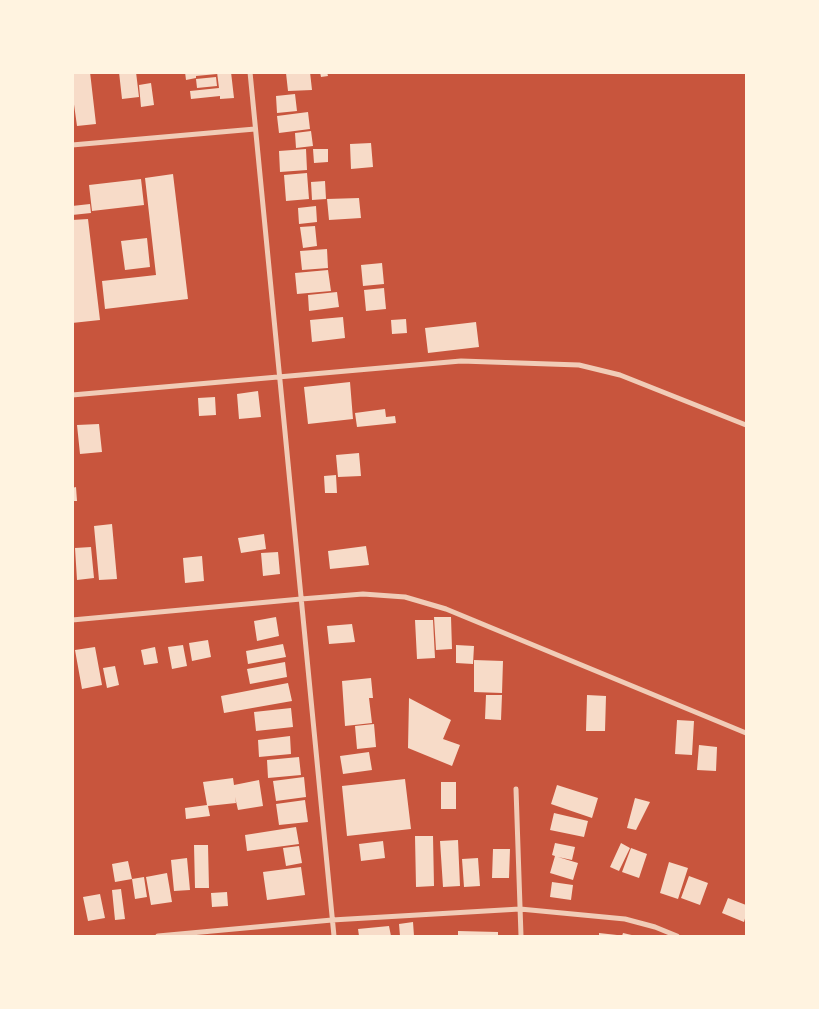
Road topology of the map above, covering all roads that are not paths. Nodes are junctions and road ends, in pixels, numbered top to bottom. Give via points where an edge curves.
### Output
1 (250, 72) edge
2 (255, 129) junction
3 (72, 145) edge
4 (279, 376) junction
5 (72, 395) edge
6 (746, 425) edge
7 (301, 599) junction
8 (72, 620) edge
9 (746, 733) edge
10 (516, 789) dead end
11 (520, 909) junction
12 (332, 920) junction
13 (158, 936) edge
14 (334, 936) edge
15 (521, 936) edge
16 (677, 936) edge

1 - 2 street
2 - 3 street
2 - 4 street
4 - 5 street
4 - 6 street via 461,361 579,365 620,375
4 - 7 street
7 - 8 street
7 - 9 street via 363,594 405,598 446,609
7 - 12 street
10 - 11 street
11 - 12 street
11 - 15 street
11 - 16 street via 625,919
12 - 13 street
12 - 14 street

